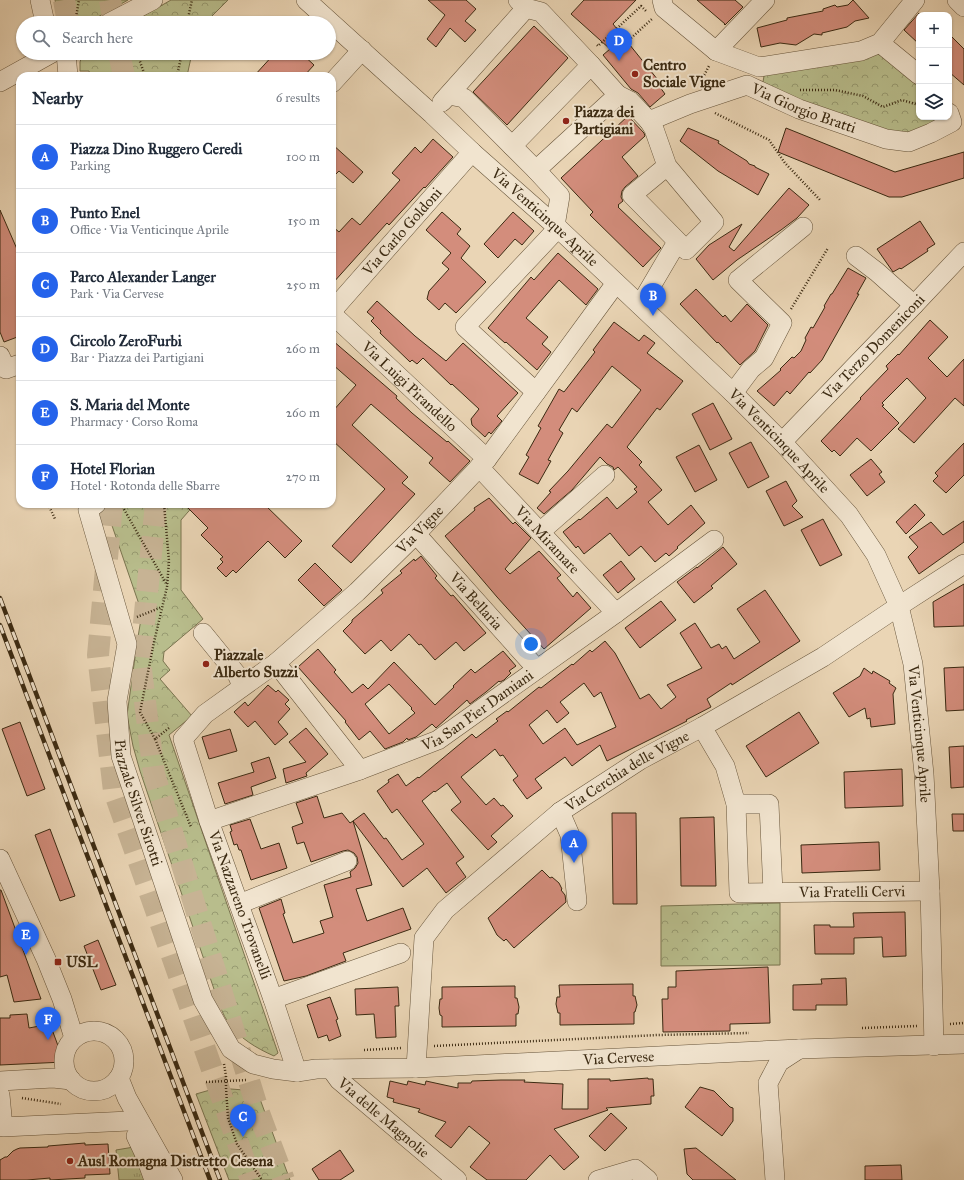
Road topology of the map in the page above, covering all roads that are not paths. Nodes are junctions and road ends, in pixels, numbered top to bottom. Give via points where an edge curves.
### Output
1 (40, 0) edge
2 (153, 0) edge
3 (306, 0) edge
4 (662, 0) edge
5 (765, 0) edge
6 (916, 0) edge
7 (957, 0) edge
8 (522, 4) edge
9 (964, 7) edge
10 (43, 16) edge
11 (122, 16) edge
12 (324, 16) edge
13 (336, 27) edge
14 (880, 43) junction
15 (362, 50) junction
16 (716, 51) junction
17 (42, 60) edge
18 (67, 60) edge
19 (591, 65) junction
20 (760, 67) junction
21 (26, 72) edge
22 (68, 72) edge
23 (916, 73) edge
24 (16, 76) edge
25 (336, 79) edge
26 (0, 82) edge
27 (748, 86) junction
28 (449, 95) junction
29 (618, 95) junction
30 (432, 114) junction
31 (946, 120) edge
32 (649, 121) junction
33 (512, 146) junction
34 (472, 152) junction
35 (667, 166) junction
36 (536, 170) junction
37 (557, 227) junction
38 (803, 227) dead end
39 (678, 242) junction
40 (964, 252) edge
41 (856, 256) dead end
42 (616, 284) junction
43 (640, 305) junction
44 (914, 305) junction
45 (336, 308) edge
46 (336, 317) edge
47 (0, 356) edge
48 (16, 365) edge
49 (536, 392) junction
50 (733, 393) junction
51 (782, 442) junction
52 (483, 463) junction
53 (605, 475) dead end
54 (92, 508) edge
55 (540, 532) junction
56 (416, 534) junction
57 (714, 540) dead end
58 (964, 564) edge
59 (899, 606) junction
60 (616, 613) junction
61 (203, 633) dead end
62 (276, 662) junction
63 (537, 669) junction
64 (242, 687) junction
65 (702, 727) junction
66 (184, 739) joint
67 (360, 770) junction
68 (736, 804) junction
69 (560, 812) junction
70 (209, 821) junction
71 (0, 859) edge
72 (347, 861) dead end
73 (930, 891) junction
74 (773, 892) junction
75 (577, 900) dead end
76 (239, 904) junction
77 (401, 954) dead end
78 (62, 999) junction
79 (273, 999) junction
80 (91, 1030) junction
81 (74, 1038) junction
82 (964, 1044) edge
83 (934, 1046) junction
84 (799, 1049) junction
85 (748, 1052) junction
86 (416, 1068) junction
87 (273, 1069) joint
88 (331, 1069) junction
89 (297, 1072) junction
90 (63, 1074) junction
91 (0, 1082) edge
92 (114, 1083) junction
93 (768, 1083) junction
94 (0, 1095) edge
95 (129, 1121) junction
96 (154, 1180) edge
97 (173, 1180) edge
98 (457, 1180) edge
99 (598, 1180) edge
100 (648, 1180) edge
101 (775, 1180) edge

1 - 10 street
2 - 11 street
3 - 12 street, Via Venticinque Aprile
4 - 16 street via 664,8
5 - 16 street
6 - 14 street
7 - 9 street
8 - 19 street via 541,12
8 - 28 street
13 - 15 street, Via Venticinque Aprile
14 - 20 street via 861,51
14 - 23 street
15 - 25 street
15 - 30 street, Via Venticinque Aprile
16 - 20 street
17 - 21 street
18 - 22 street
19 - 29 street
19 - 33 street
20 - 27 street
24 - 26 street
27 - 31 street, Via Giorgio Bratti via 799,109 886,139 909,142 931,133
27 - 32 street, Via Giorgio Bratti via 690,104
28 - 30 street
28 - 33 street via 464,98
29 - 32 street via 630,101
29 - 36 street
30 - 34 street, Via Venticinque Aprile
32 - 35 street
33 - 36 street
34 - 37 street, Via Venticinque Aprile
34 - 45 street, Via Carlo Goldoni
35 - 39 street via 632,195
35 - 39 street via 714,222 686,250
36 - 37 street via 560,196
37 - 42 street, Via Venticinque Aprile
37 - 49 street via 465,327
38 - 50 street via 738,280 782,323 764,358 751,369
39 - 43 street
40 - 44 street, Via Terzo Domeniconi
41 - 44 street
42 - 43 street, Via Venticinque Aprile
42 - 49 street, Via Vigne
43 - 50 street, Via Venticinque Aprile
44 - 51 street, Via Terzo Domeniconi
46 - 52 street, Via Luigi Pirandello
47 - 48 street via 6,369
49 - 52 street, Via Vigne
50 - 51 street, Via Venticinque Aprile
51 - 59 street, Via Venticinque Aprile via 849,515 876,555
52 - 55 street, Via Miramare
52 - 56 street, Via Vigne
53 - 55 street
54 - 87 street, Piazzale Silver Sirotti via 127,644 117,701 121,756 203,1000 231,1048 253,1064
55 - 60 street, Via Miramare
56 - 62 street, Via Vigne via 357,592
56 - 63 street, Via Bellaria
57 - 60 street, Via San Pier Damiani
58 - 59 street, Via Cerchia delle Vigne
59 - 65 street, Via Cerchia delle Vigne via 823,657
59 - 73 street, Via Venticinque Aprile via 913,664 924,774
60 - 63 street, Via San Pier Damiani
61 - 64 street via 238,676
62 - 64 street, Via Vigne
62 - 67 street
63 - 67 street, Via San Pier Damiani via 438,740
64 - 66 street, Via Vigne via 205,714
65 - 68 street, Via Fratelli Cervi via 725,766
65 - 69 street, Via Cerchia delle Vigne via 640,760
66 - 70 street, Via Nazzareno Trovanelli
67 - 70 street, Via San Pier Damiani
68 - 74 street via 769,804
68 - 74 street, Via Fratelli Cervi via 739,893
69 - 75 street via 570,835
69 - 86 street, Via Cerchia delle Vigne via 445,910 424,938
70 - 76 street, Via Nazzareno Trovanelli
71 - 78 street
72 - 76 street
73 - 74 street, Via Fratelli Cervi
73 - 83 street, Via Venticinque Aprile
76 - 79 street, Via Nazzareno Trovanelli
77 - 79 street
78 - 80 street
78 - 81 street
79 - 89 street, Via Nazzareno Trovanelli
80 - 81 street
80 - 92 street via 106,1033 114,1038 123,1052 123,1068
81 - 90 street via 65,1052
82 - 83 street, Via Cervese
83 - 84 street, Via Cervese
84 - 85 street, Via Cervese
84 - 93 street via 779,1062
85 - 86 street, Via Cervese
85 - 93 street via 760,1062
86 - 88 street, Via Cervese
87 - 89 street, Via Cervese
88 - 89 street, Via Cervese
88 - 98 street, Via delle Magnolie via 339,1080
90 - 91 street
90 - 92 street via 79,1087 93,1091
92 - 95 street
92 - 97 street via 127,1098
93 - 101 street
94 - 95 street via 3,1126
95 - 96 street
99 - 100 street via 634,1169

